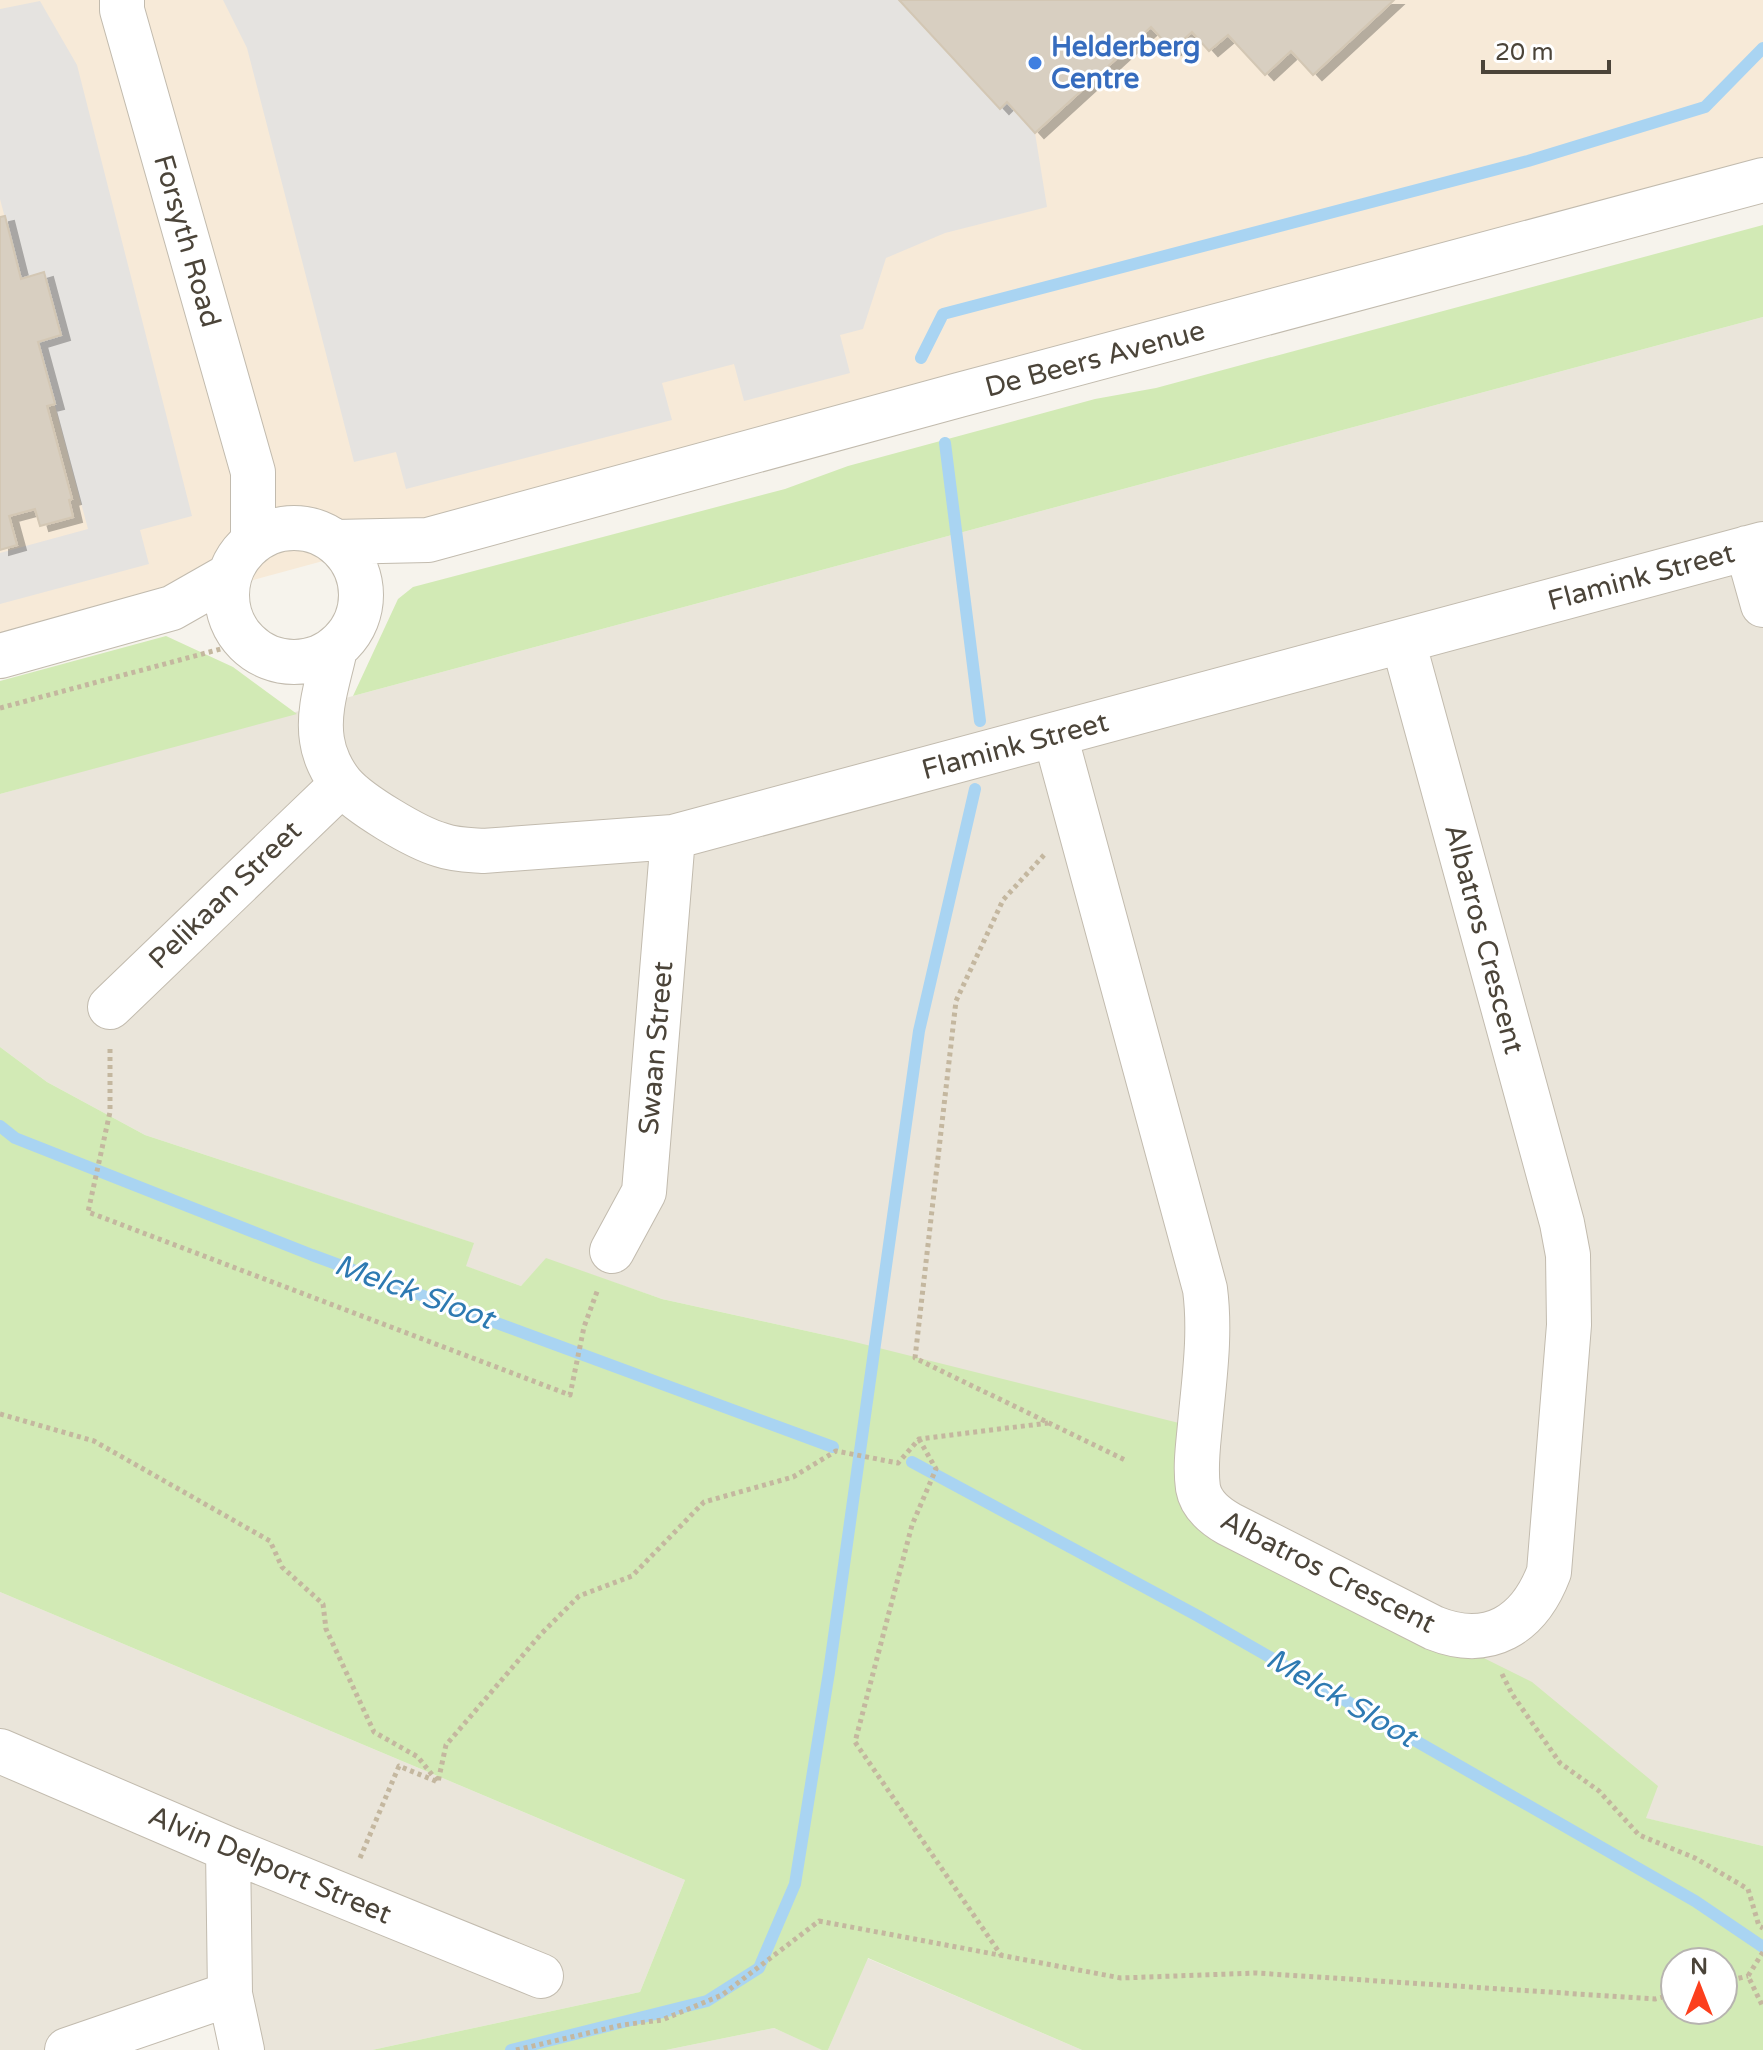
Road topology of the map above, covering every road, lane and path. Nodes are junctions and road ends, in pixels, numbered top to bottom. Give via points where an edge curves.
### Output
1 (120, 3) edge
2 (1763, 180) edge
3 (253, 472) junction
4 (294, 528) junction
5 (428, 540) junction
6 (335, 542) junction
7 (1755, 546) edge
8 (242, 558) junction
9 (362, 595) junction
10 (1763, 605) edge
11 (172, 608) junction
12 (251, 640) junction
13 (1403, 641) junction
14 (335, 649) junction
15 (0, 656) edge
16 (0, 708) edge
17 (321, 719) junction
18 (1055, 735) junction
19 (342, 784) junction
20 (1082, 833) junction
21 (673, 837) junction
22 (110, 1007) joint
23 (612, 1251) joint
24 (0, 1414) edge
25 (1048, 1423) junction
26 (919, 1439) junction
27 (1127, 1461) dead end
28 (1484, 1635) junction
29 (0, 1751) edge
30 (438, 1782) junction
31 (228, 1849) junction
32 (344, 1896) junction
33 (1763, 1928) edge
34 (1763, 1952) edge
35 (1001, 1955) junction
36 (541, 1976) dead end
37 (1748, 1976) junction
38 (1739, 1978) edge
39 (230, 1994) junction
40 (1659, 1998) edge
41 (1763, 2007) edge
42 (67, 2050) edge
43 (242, 2050) edge
44 (516, 2050) edge

1 - 3 street, Forsyth Road
2 - 5 street, De Beers Avenue
3 - 4 street, Forsyth Road
3 - 8 street, Forsyth Road
4 - 6 street
4 - 8 street via 272,532
5 - 6 street, De Beers Avenue
5 - 9 street, De Beers Avenue
6 - 9 street via 354,565
7 - 10 street
7 - 13 street, Flamink Street
8 - 11 street
8 - 12 street via 227,604
9 - 14 street via 350,634
11 - 12 street
11 - 15 street
12 - 14 street via 296,663
12 - 16 path
12 - 17 street, Flamink Street
13 - 18 street, Flamink Street
13 - 28 street, Albatros Crescent via 1568,1255 1569,1325 1549,1572 1531,1608 1502,1630
14 - 17 street, Flamink Street
17 - 19 street, Flamink Street via 329,765
18 - 20 street, Albatros Crescent
18 - 21 street, Flamink Street
19 - 21 street, Flamink Street via 421,838 462,850
19 - 22 street, Pelikaan Street
20 - 25 path via 1056,842 1003,900 956,1001 915,1358
20 - 28 street, Albatros Crescent via 1205,1289 1208,1339 1197,1458 1204,1504 1222,1520 1434,1628 1467,1637
21 - 23 street, Swaan Street via 644,1192
22 - 23 path via 110,1112 88,1212 570,1395 584,1327
24 - 30 path via 94,1441 270,1541 282,1567 323,1604 326,1629 374,1732 418,1757
25 - 26 path
25 - 27 path
26 - 30 path via 898,1463 836,1451 793,1477 704,1502 632,1576 579,1596 541,1634 446,1745
26 - 35 path via 936,1469 912,1525 855,1742
28 - 33 path via 1512,1694 1560,1763 1599,1791 1639,1835 1695,1858 1748,1889
29 - 31 street, Alvin Delport Street
30 - 32 path via 399,1766
31 - 32 street, Alvin Delport Street
31 - 39 street
32 - 36 street, Alvin Delport Street
34 - 37 path
35 - 40 path via 1121,1978 1256,1973
35 - 44 path via 819,1921 722,1995 662,2020
37 - 38 path
37 - 41 path
39 - 42 street
39 - 43 street

